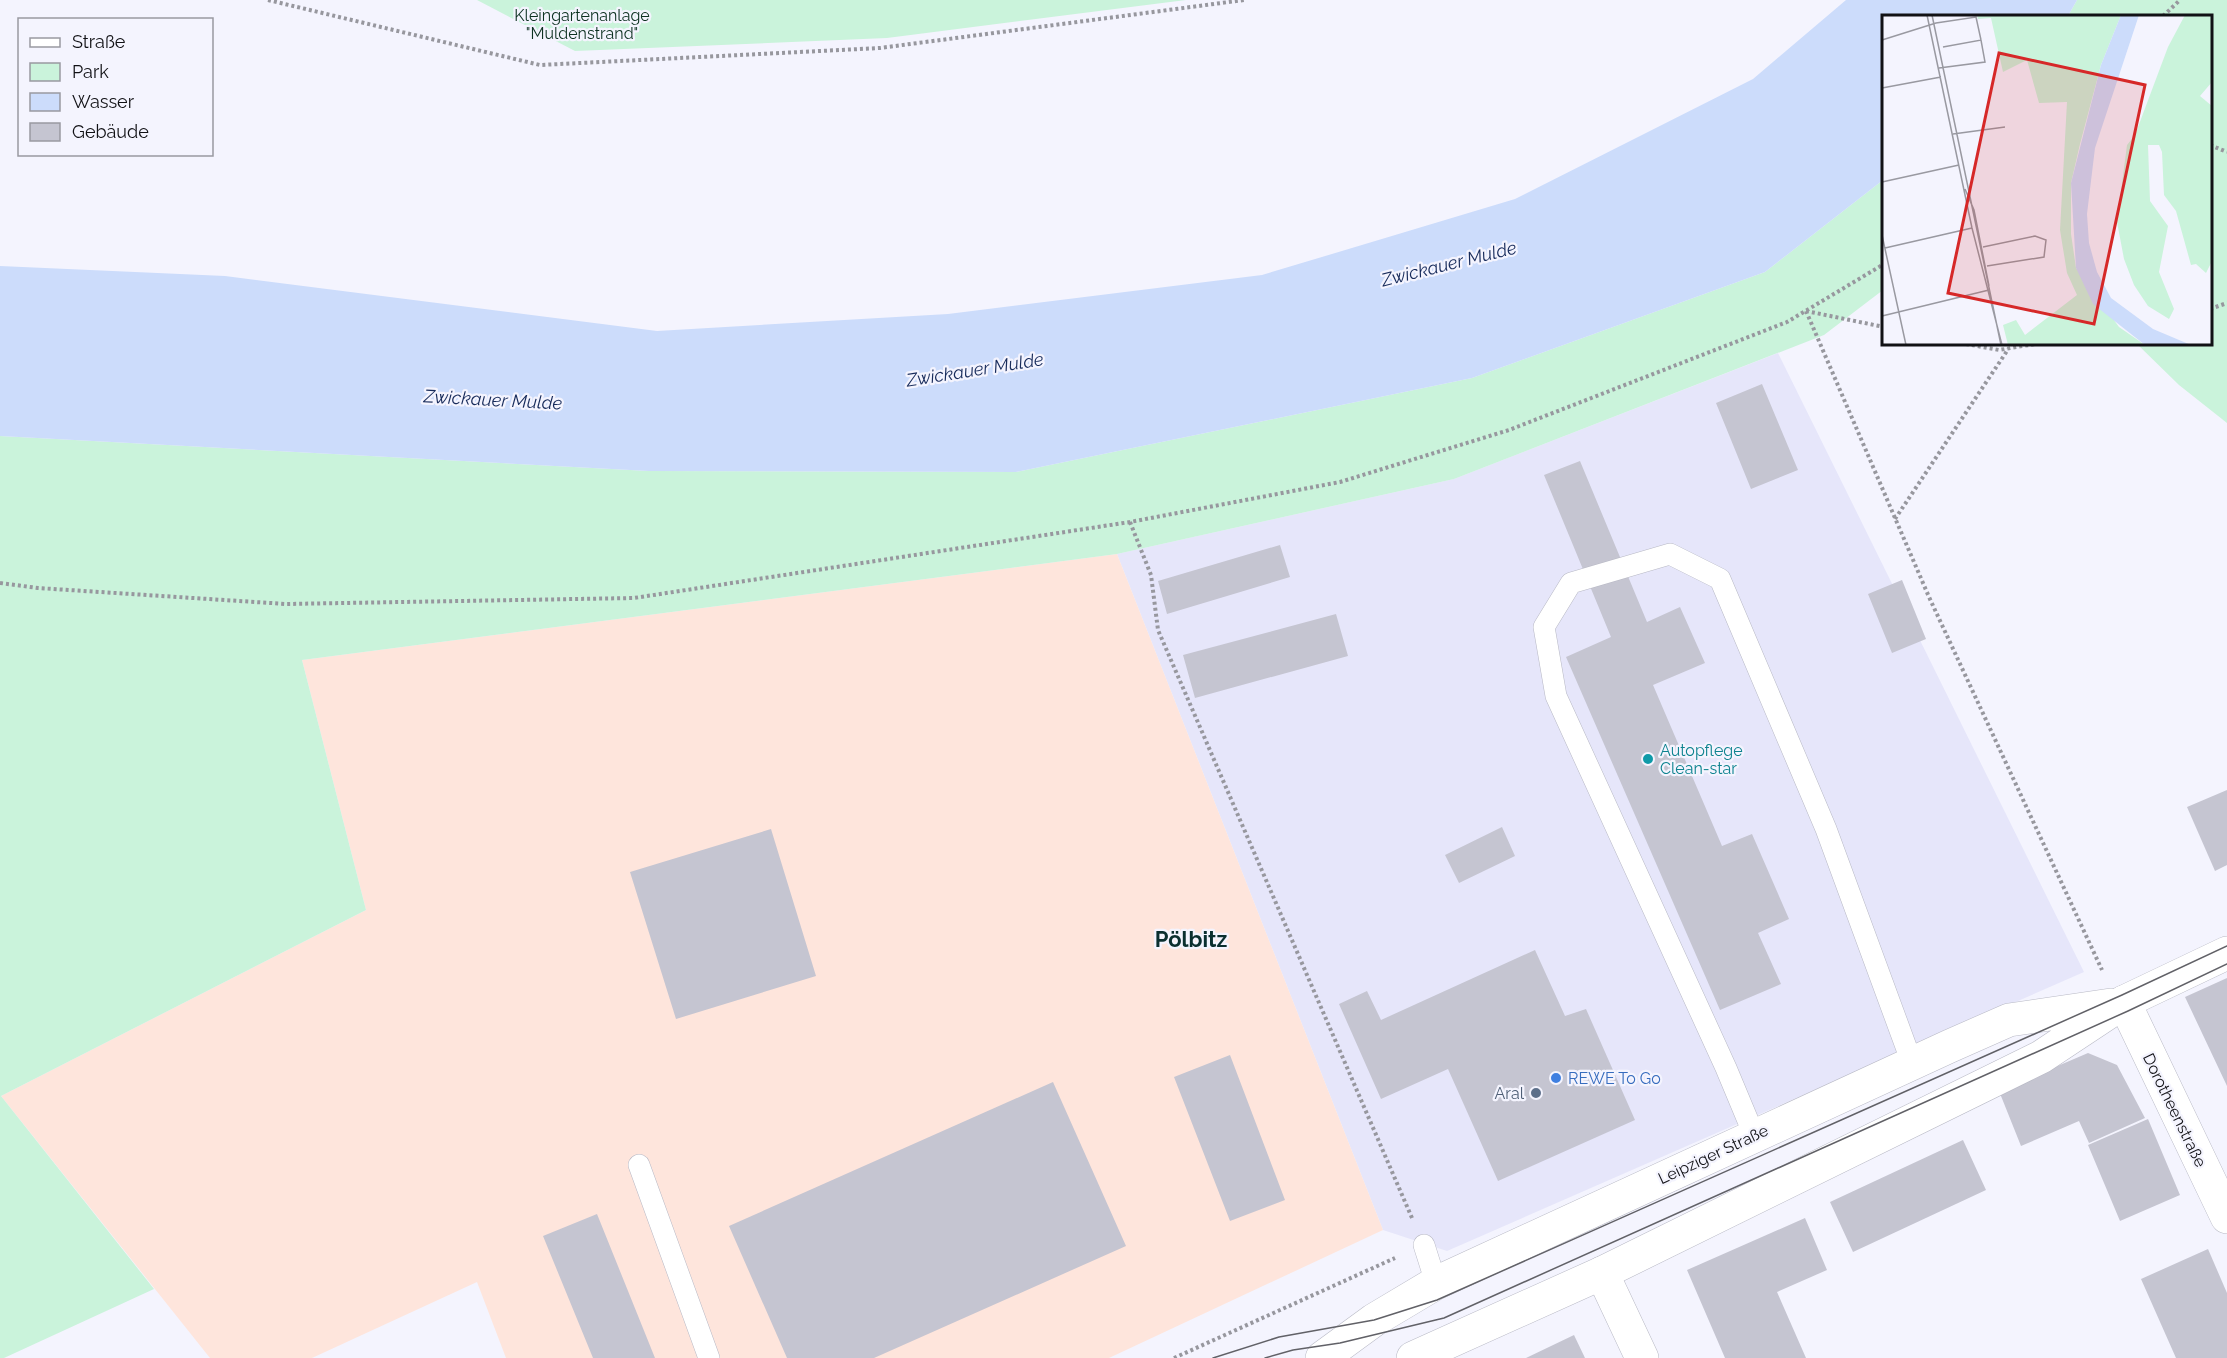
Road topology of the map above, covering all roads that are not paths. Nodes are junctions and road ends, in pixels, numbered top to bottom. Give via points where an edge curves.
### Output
1 (2227, 953) edge
2 (2124, 1002) junction
3 (1912, 1063) junction
4 (1754, 1135) junction
5 (639, 1165) dead end
6 (2227, 1217) edge
7 (1424, 1245) road end
8 (1602, 1273) junction
9 (1436, 1283) junction
10 (709, 1358) edge
11 (1322, 1358) edge
12 (1413, 1358) edge
13 (1642, 1358) edge

1 - 2 street, Leipziger Straße
2 - 3 street, Leipziger Straße via 2009,1020
2 - 6 street, Dorotheenstraße
2 - 8 street, Leipziger Straße via 2041,1057
3 - 4 street, Leipziger Straße
3 - 4 lane via 1826,829 1720,579 1670,554 1571,584 1544,627 1556,696
4 - 9 street, Leipziger Straße
5 - 10 lane
7 - 9 lane
8 - 12 street, Leipziger Straße
8 - 13 street
9 - 11 street, Leipziger Straße via 1374,1320

